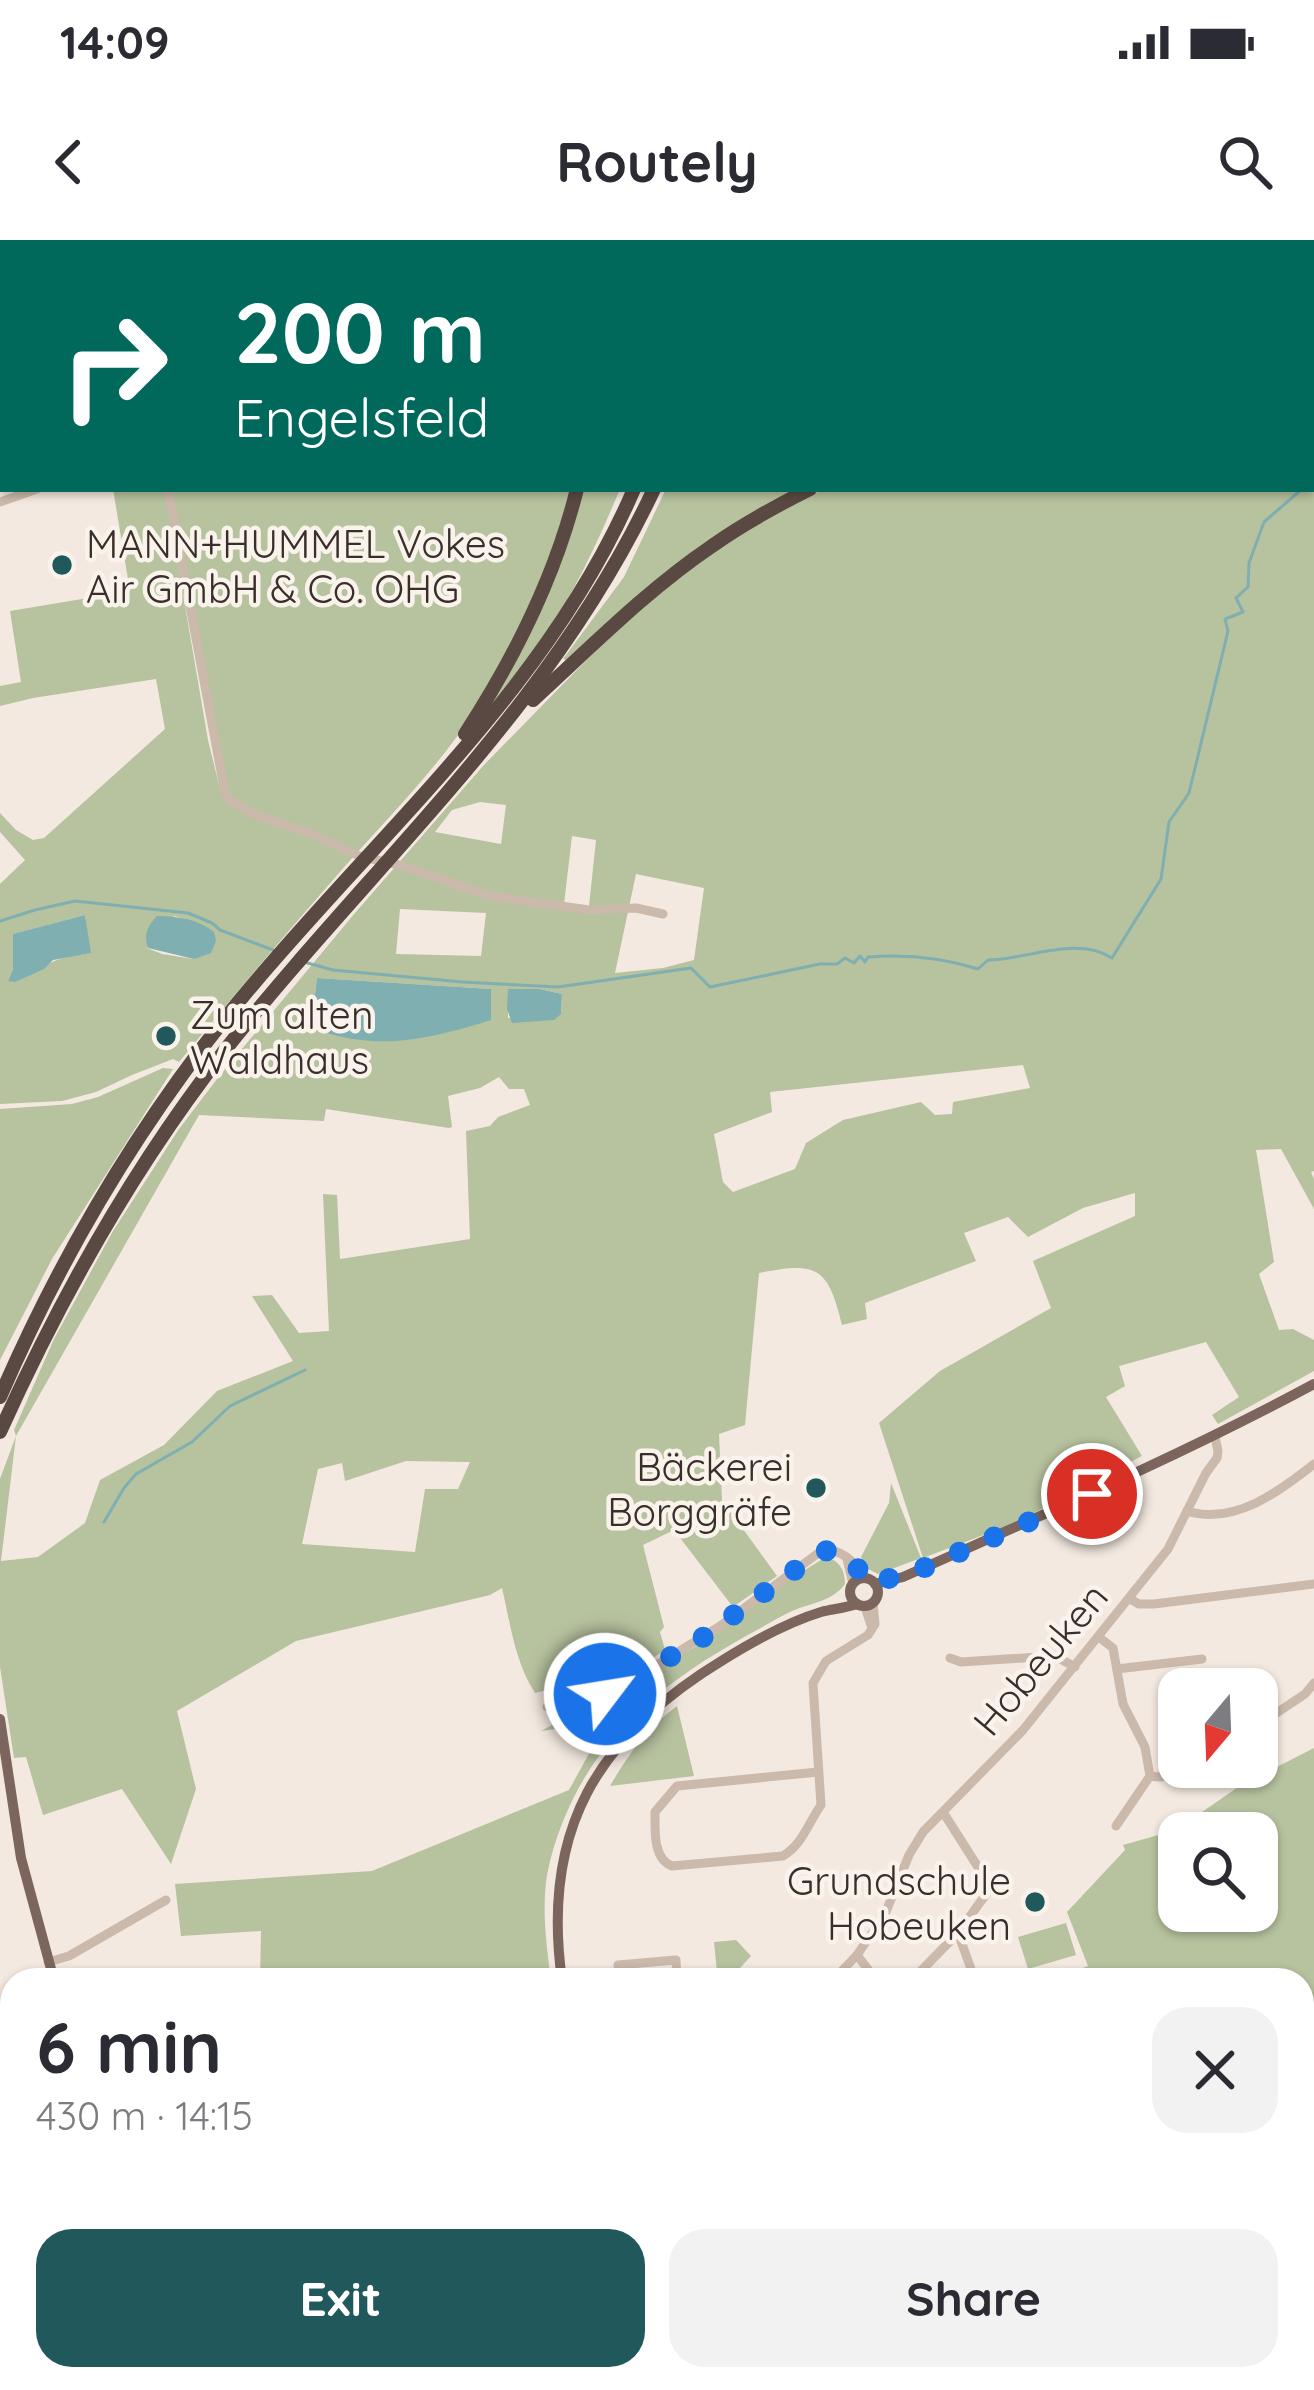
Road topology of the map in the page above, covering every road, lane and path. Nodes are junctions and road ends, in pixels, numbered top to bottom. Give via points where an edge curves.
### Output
1 (28, 492) edge
2 (169, 492) edge
3 (576, 492) edge
4 (632, 492) edge
5 (652, 492) edge
6 (804, 492) edge
7 (0, 502) edge
8 (503, 728) junction
9 (435, 780) junction
10 (663, 914) dead end
11 (1314, 1384) edge
12 (0, 1397) edge
13 (0, 1432) edge
14 (1215, 1437) junction
15 (1202, 1443) junction
16 (1314, 1463) edge
17 (1206, 1473) junction
18 (1187, 1510) junction
19 (1314, 1584) edge
20 (864, 1594) junction
21 (1130, 1599) junction
22 (1100, 1638) junction
23 (950, 1658) dead end
24 (1202, 1660) dead end
25 (1075, 1667) junction
26 (1117, 1669) junction
27 (1314, 1683) edge
28 (547, 1707) dead end
29 (1278, 1712) edge
30 (0, 1719) edge
31 (818, 1772) junction
32 (1150, 1776) junction
33 (1158, 1776) edge
34 (943, 1812) junction
35 (1116, 1826) dead end
36 (166, 1900) dead end
37 (958, 1933) junction
38 (857, 1955) junction
39 (48, 1962) junction
40 (50, 1968) edge
41 (561, 1968) edge
42 (618, 1968) edge
43 (676, 1968) edge
44 (844, 1968) edge
45 (867, 1968) edge
46 (924, 1968) edge
47 (971, 1968) edge

1 - 7 street
2 - 10 street via 230,800 359,856 490,896
3 - 9 highway via 522,636
4 - 9 highway via 536,658
5 - 8 highway via 598,595
6 - 8 highway via 678,571
8 - 13 highway via 304,955 152,1149 95,1240
9 - 12 highway via 240,1000 177,1084 83,1230
11 - 14 main road
14 - 15 main road
14 - 17 street, Hobeuken via 1219,1451
15 - 17 street
15 - 20 main road
16 - 18 street via 1242,1508 1216,1515
17 - 18 street, Hobeuken
18 - 21 street, Hobeuken
19 - 21 street via 1154,1604
20 - 28 street via 859,1569 835,1550 821,1551 634,1679 579,1705
20 - 31 street via 872,1628 826,1661 813,1683
20 - 41 main road via 703,1672 647,1715 602,1766 575,1817 561,1869
21 - 22 street, Hobeuken
22 - 25 street, Hobeuken
22 - 26 street via 1113,1648
23 - 25 street via 1054,1656
24 - 26 street
25 - 34 street, Hobeuken
26 - 32 street
27 - 29 street
30 - 39 main road via 21,1858
31 - 31 street via 820,1805 788,1854 662,1861 655,1812 676,1786
32 - 33 street
32 - 35 street
34 - 37 street via 990,1886
34 - 38 street, Hobeuken via 915,1844 886,1913
36 - 39 street
37 - 46 street
37 - 47 street
38 - 44 street, Hobeuken
38 - 45 street
39 - 40 main road
42 - 43 street via 676,1960

